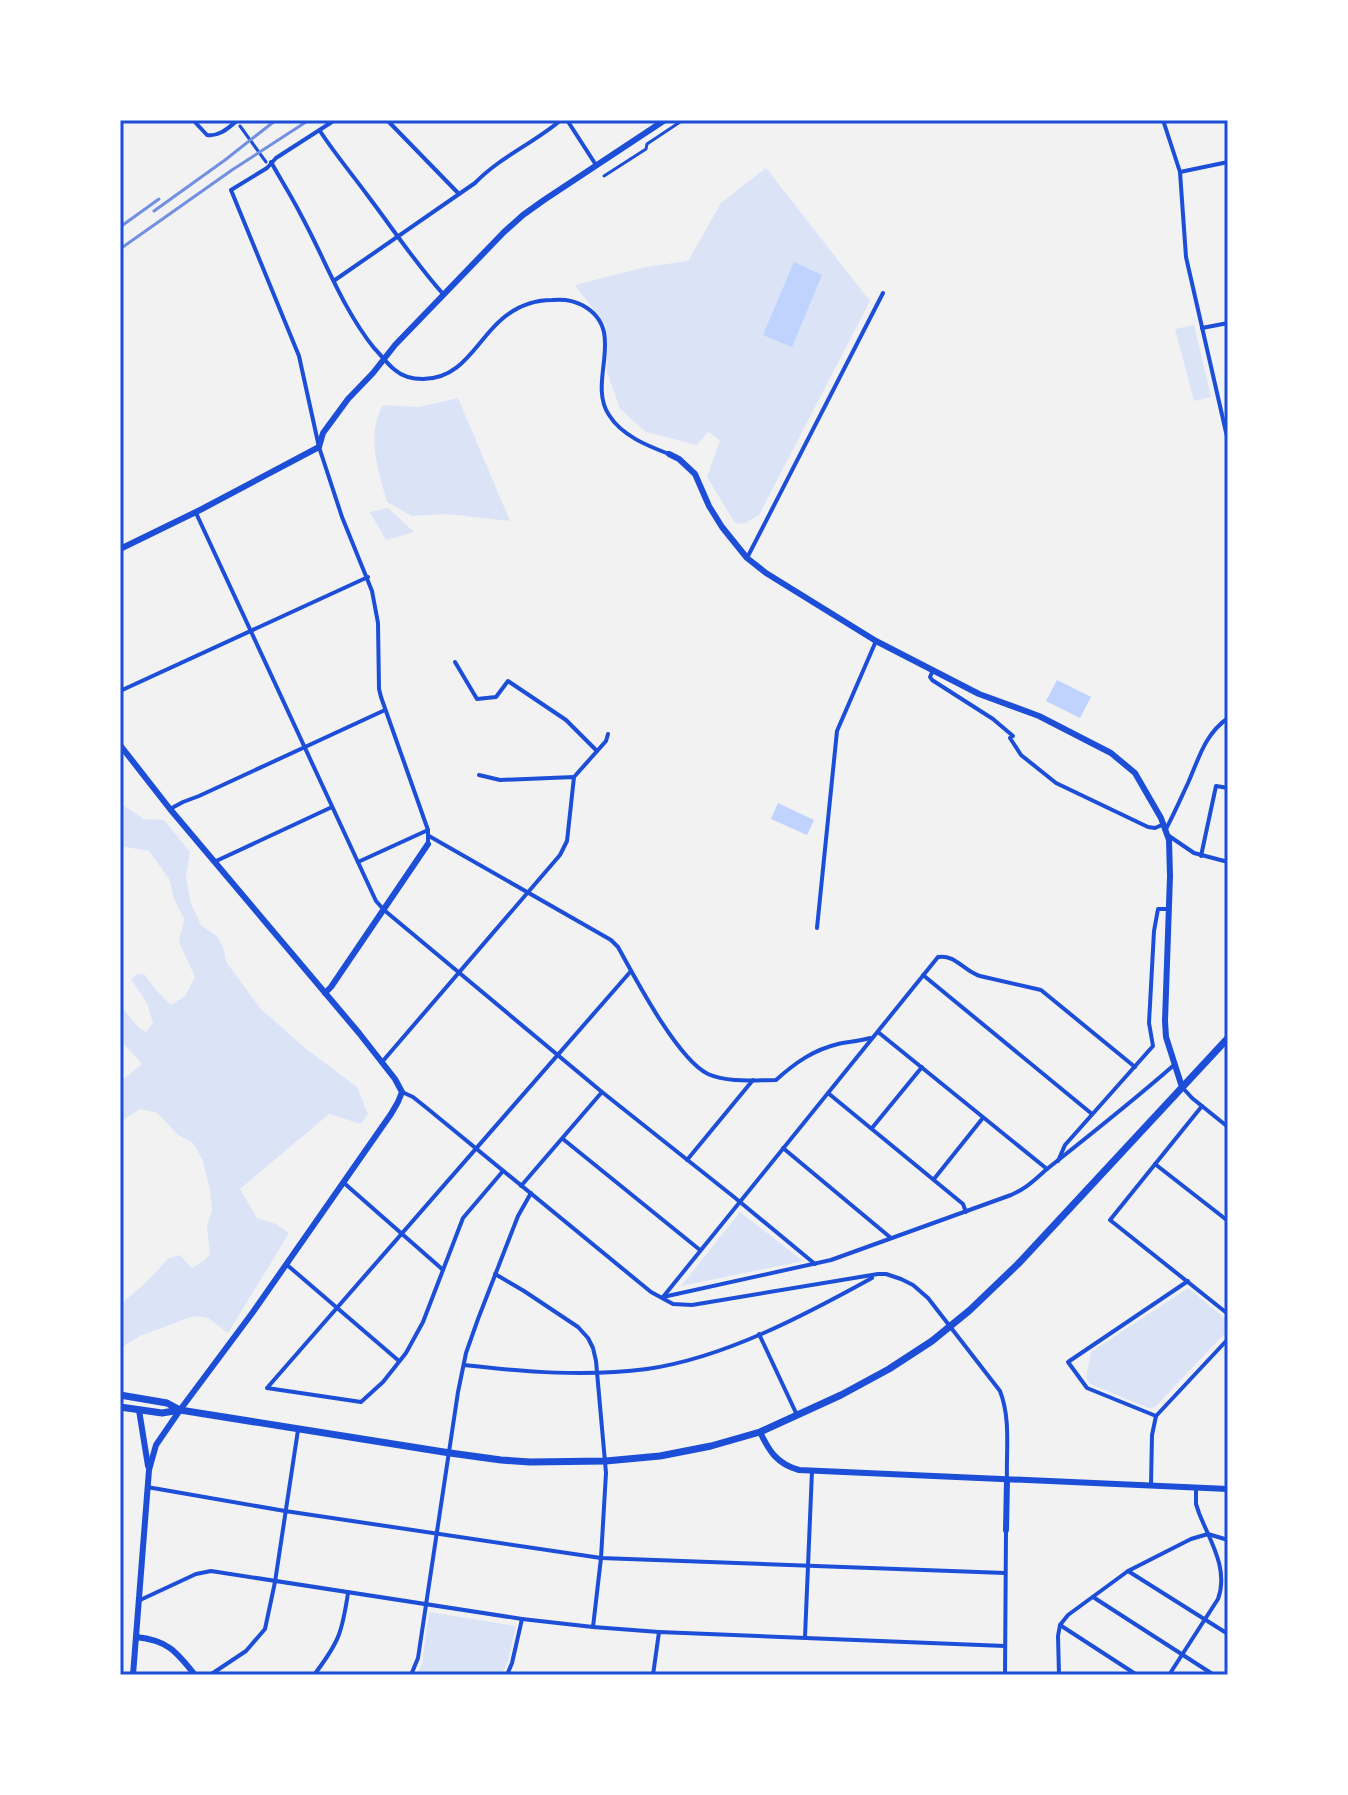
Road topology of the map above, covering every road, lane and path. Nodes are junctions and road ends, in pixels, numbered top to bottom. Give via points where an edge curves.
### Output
1 (193, 120) edge
2 (238, 120) edge
3 (335, 120) edge
4 (387, 120) edge
5 (564, 120) edge
6 (665, 120) edge
7 (683, 120) edge
8 (1163, 120) edge
9 (240, 126) dead end
10 (320, 130) junction
11 (268, 162) junction
12 (1228, 162) edge
13 (597, 166) junction
14 (1180, 172) junction
15 (604, 176) dead end
16 (459, 194) junction
17 (398, 236) junction
18 (334, 280) junction
19 (883, 293) dead end
20 (444, 295) junction
21 (1228, 323) edge
22 (1202, 328) junction
23 (384, 359) junction
24 (1228, 441) edge
25 (319, 447) junction
26 (669, 454) joint
27 (196, 512) junction
28 (120, 549) edge
29 (747, 558) junction
30 (368, 577) junction
31 (251, 630) junction
32 (876, 641) junction
33 (455, 662) dead end
34 (933, 670) junction
35 (120, 691) edge
36 (385, 710) junction
37 (1228, 718) edge
38 (608, 734) dead end
39 (120, 745) edge
40 (305, 746) junction
41 (597, 751) junction
42 (479, 775) dead end
43 (574, 777) junction
44 (1228, 788) edge
45 (333, 807) junction
46 (170, 809) junction
47 (1166, 829) junction
48 (428, 833) junction
49 (428, 844) joint
50 (1201, 856) junction
51 (214, 862) junction
52 (358, 862) junction
53 (1228, 862) edge
54 (529, 893) junction
55 (1169, 909) junction
56 (384, 910) junction
57 (817, 928) dead end
58 (631, 971) junction
59 (459, 973) junction
60 (923, 975) junction
61 (325, 993) junction
62 (877, 1031) junction
63 (872, 1038) junction
64 (1228, 1038) edge
65 (557, 1054) junction
66 (382, 1062) junction
67 (1174, 1065) junction
68 (922, 1067) junction
69 (1135, 1067) junction
70 (753, 1080) junction
71 (1182, 1087) junction
72 (402, 1092) junction
73 (602, 1092) junction
74 (828, 1093) junction
75 (1202, 1106) junction
76 (1092, 1114) junction
77 (983, 1118) junction
78 (1228, 1127) edge
79 (872, 1128) junction
80 (563, 1139) junction
81 (476, 1148) junction
82 (783, 1148) junction
83 (687, 1160) junction
84 (1056, 1163) junction
85 (1155, 1164) junction
86 (1047, 1169) junction
87 (503, 1171) junction
88 (934, 1179) junction
89 (342, 1182) junction
90 (521, 1186) junction
91 (531, 1193) junction
92 (740, 1201) junction
93 (966, 1212) junction
94 (1228, 1221) edge
95 (403, 1233) junction
96 (891, 1238) junction
97 (700, 1250) junction
98 (286, 1264) junction
99 (815, 1264) junction
100 (442, 1269) junction
101 (495, 1274) junction
102 (878, 1274) junction
103 (1188, 1281) junction
104 (662, 1298) junction
105 (338, 1307) junction
106 (1228, 1314) edge
107 (950, 1327) junction
108 (759, 1334) junction
109 (1228, 1339) edge
110 (399, 1361) junction
111 (463, 1365) junction
112 (597, 1373) junction
113 (120, 1395) edge
114 (120, 1407) edge
115 (139, 1410) junction
116 (180, 1410) junction
117 (797, 1415) junction
118 (1156, 1416) junction
119 (299, 1428) junction
120 (760, 1432) junction
121 (450, 1453) junction
122 (606, 1461) junction
123 (149, 1470) junction
124 (812, 1471) junction
125 (1007, 1480) junction
126 (1151, 1485) junction
127 (147, 1487) junction
128 (1196, 1487) junction
129 (1228, 1489) edge
130 (285, 1511) junction
131 (1006, 1530) joint
132 (438, 1533) junction
133 (1208, 1534) junction
134 (1228, 1540) edge
135 (601, 1558) junction
136 (808, 1566) junction
137 (1128, 1571) junction
138 (1005, 1573) junction
139 (275, 1582) junction
140 (348, 1593) junction
141 (1093, 1597) junction
142 (138, 1601) junction
143 (426, 1605) junction
144 (522, 1619) junction
145 (1205, 1619) junction
146 (1060, 1625) junction
147 (593, 1627) junction
148 (659, 1632) junction
149 (1228, 1634) edge
150 (136, 1637) junction
151 (805, 1637) junction
152 (1005, 1646) junction
153 (1182, 1654) junction
154 (1060, 1674) edge
155 (133, 1675) edge
156 (195, 1675) edge
157 (210, 1675) edge
158 (314, 1675) edge
159 (411, 1675) edge
160 (507, 1675) edge
161 (653, 1675) edge
162 (1005, 1675) edge
163 (1137, 1675) edge
164 (1169, 1675) edge
165 (1214, 1675) edge

1 - 2 street via 212,136
3 - 10 street
4 - 16 street
5 - 13 street
5 - 16 street
6 - 13 street
7 - 15 street
8 - 14 street
9 - 11 street
10 - 11 street
10 - 17 street
11 - 18 street
11 - 25 street via 267,168 231,190 299,356
12 - 14 street
13 - 20 street via 523,215
14 - 22 street via 1186,257
16 - 17 street
17 - 18 street
17 - 20 street
18 - 23 street via 365,337
19 - 29 street
20 - 23 street
21 - 22 street
22 - 24 street
23 - 25 street via 348,399
23 - 26 street via 402,376 432,379 460,366 501,319 520,308 542,300 573,301 594,315 604,332 604,407 610,417 640,442
25 - 27 street
25 - 30 street
26 - 29 street via 695,474 709,506
27 - 28 street
27 - 31 street
29 - 32 street
30 - 31 street
30 - 36 street
31 - 35 street
31 - 40 street
32 - 34 street
32 - 57 street via 837,731
33 - 41 street via 477,699 496,697 508,681 566,720
34 - 47 street via 1111,753 1135,773
34 - 47 street via 932,680 993,719 1021,755 1064,788 1148,827
36 - 40 street
36 - 48 street
37 - 47 street via 1208,737
38 - 41 street
39 - 46 street
40 - 45 street
40 - 46 street
41 - 43 street
42 - 43 street via 500,780
43 - 54 street via 567,841
44 - 50 street via 1216,786
45 - 51 street
45 - 52 street
46 - 51 street
47 - 50 street
47 - 55 street
48 - 49 street
48 - 52 street
48 - 54 street
49 - 56 street
50 - 53 street
51 - 61 street
52 - 56 street
54 - 58 street via 611,940
54 - 59 street
55 - 67 street via 1165,1021
55 - 69 street via 1158,909 1154,931 1149,1023 1153,1046
56 - 59 street
56 - 61 street
58 - 65 street
58 - 70 street via 679,1047 700,1069 717,1077
59 - 65 street
59 - 66 street
60 - 62 street
60 - 69 street via 938,957 951,957 971,973 1041,990
60 - 76 street
61 - 66 street
62 - 63 street
62 - 68 street
63 - 70 street via 817,1051 776,1080
63 - 74 street
64 - 71 highway
65 - 73 street
65 - 81 street
66 - 72 street
67 - 71 street
67 - 84 street
68 - 77 street
68 - 79 street
69 - 76 street
70 - 83 street
71 - 75 street
71 - 107 highway via 1012,1271
72 - 81 street
72 - 89 street
73 - 80 street
73 - 83 street
74 - 79 street
74 - 82 street
75 - 78 street
75 - 85 street
76 - 84 street
77 - 86 street
77 - 88 street
79 - 88 street
80 - 90 street
80 - 97 street
81 - 87 street
81 - 95 street
82 - 92 street
82 - 96 street
83 - 92 street
84 - 86 street
85 - 94 street
85 - 103 street via 1110,1220
86 - 93 street via 1027,1188
87 - 90 street
87 - 100 street via 463,1218
88 - 93 street
89 - 95 street
89 - 98 street
90 - 91 street
91 - 101 street
91 - 104 street
92 - 97 street
92 - 99 street
93 - 96 street
95 - 100 street
95 - 105 street
96 - 99 street
97 - 104 street
98 - 105 street
98 - 116 street
99 - 104 street
100 - 110 street via 423,1322
101 - 111 street
101 - 112 street via 578,1327 593,1348
102 - 104 street via 692,1305
102 - 107 street via 913,1285
102 - 108 street
103 - 106 street
103 - 118 street via 1068,1362 1087,1388
105 - 110 street
105 - 110 street via 267,1388 361,1402
107 - 117 highway via 878,1376
107 - 125 street via 1005,1404
108 - 112 street via 693,1358
108 - 117 street
109 - 118 street
111 - 112 street
111 - 121 street
112 - 122 street
113 - 116 highway
114 - 115 highway
115 - 116 highway
115 - 123 street
116 - 119 highway
116 - 123 street via 156,1445
117 - 120 highway
118 - 126 street
119 - 121 highway
119 - 130 street
120 - 122 highway via 683,1452
120 - 124 street via 782,1464
121 - 122 highway via 530,1462
121 - 132 street
122 - 135 street
123 - 127 street
124 - 125 street
124 - 136 street
125 - 126 street
125 - 131 street
126 - 128 street
127 - 130 street
127 - 142 street
128 - 129 street
128 - 133 street via 1196,1504
130 - 132 street
130 - 139 street
131 - 138 street
132 - 135 street
132 - 143 street
133 - 134 street
133 - 137 street
133 - 145 street via 1223,1577 1218,1599
135 - 136 street
135 - 147 street
136 - 138 street
136 - 151 street
137 - 141 street
137 - 145 street
138 - 152 street
139 - 140 street
139 - 142 street via 211,1571
139 - 157 street via 265,1629 246,1651
140 - 143 street
140 - 158 street via 342,1629
141 - 146 street
141 - 153 street
142 - 150 street
143 - 144 street
143 - 159 street
144 - 147 street
144 - 160 street
145 - 149 street
145 - 153 street
146 - 154 street
146 - 163 street
147 - 148 street
148 - 151 street
148 - 161 street
150 - 155 street
150 - 156 street via 172,1647
151 - 152 street
152 - 162 street
153 - 164 street
153 - 165 street

